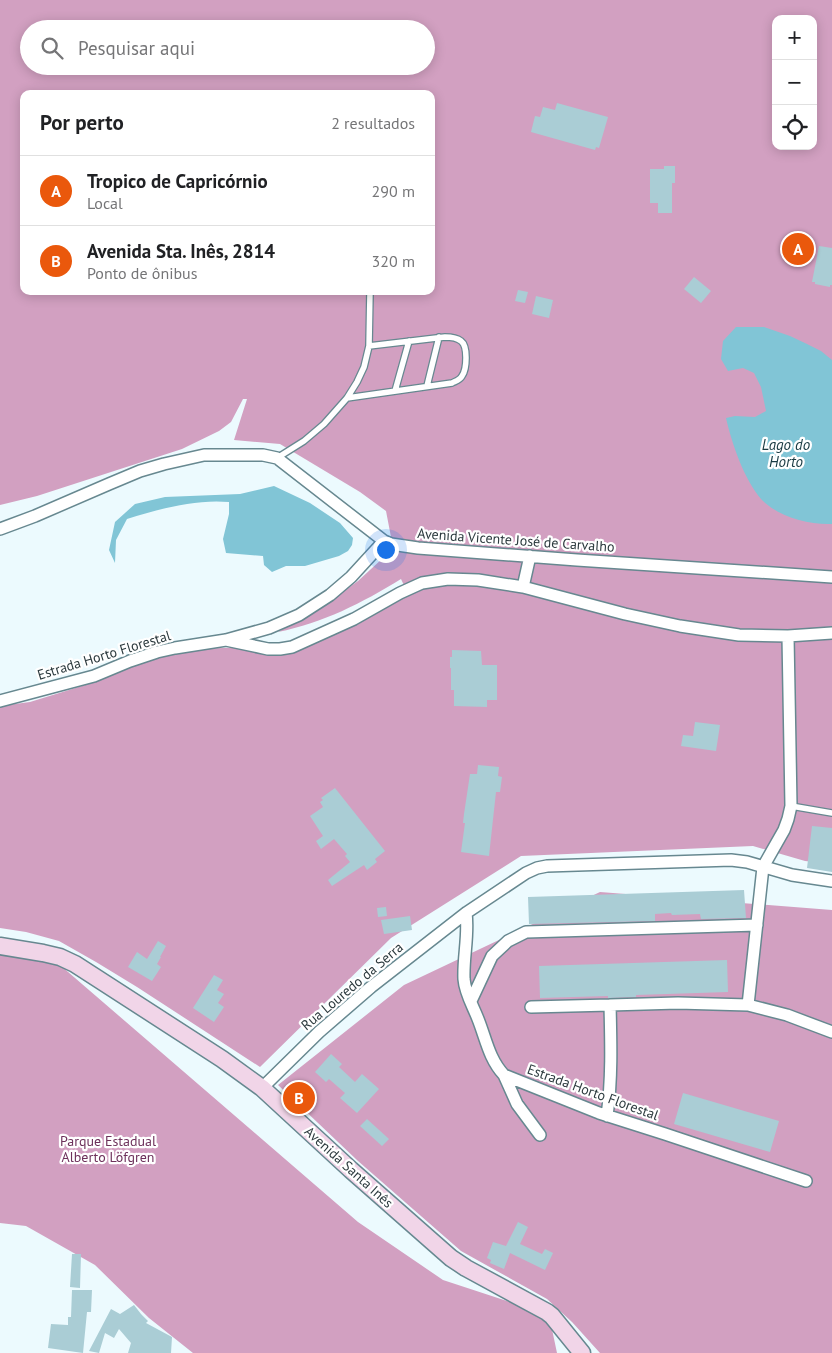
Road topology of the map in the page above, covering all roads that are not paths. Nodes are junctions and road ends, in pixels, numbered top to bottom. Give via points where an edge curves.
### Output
1 (370, 295) edge
2 (439, 338) junction
3 (409, 341) junction
4 (369, 346) junction
5 (427, 386) junction
6 (396, 391) junction
7 (346, 398) junction
8 (277, 458) junction
9 (0, 529) edge
10 (384, 540) junction
11 (530, 556) junction
12 (832, 577) edge
13 (523, 587) junction
14 (832, 633) edge
15 (788, 636) junction
16 (221, 641) junction
17 (0, 700) edge
18 (791, 806) junction
19 (832, 813) edge
20 (763, 867) junction
21 (832, 881) edge
22 (466, 913) junction
23 (756, 925) junction
24 (0, 946) edge
25 (471, 1001) junction
26 (748, 1005) junction
27 (610, 1006) junction
28 (531, 1007) dead end
29 (832, 1032) edge
30 (504, 1075) junction
31 (262, 1088) junction
32 (607, 1116) junction
33 (540, 1134) dead end
34 (806, 1181) dead end
35 (582, 1353) edge

1 - 4 lane
2 - 3 lane
2 - 5 lane
2 - 5 lane via 454,337 465,345 466,367 464,374 452,383
3 - 4 lane
3 - 6 lane
4 - 7 lane via 364,367
5 - 6 lane
6 - 7 lane
7 - 8 lane via 324,424
8 - 9 street, Avenida Vicente José de Carvalho via 237,454 190,457 140,472
8 - 10 street, Avenida Vicente José de Carvalho
10 - 11 street, Avenida Vicente José de Carvalho via 411,547
10 - 16 street, Estrada Horto Florestal via 351,577 299,615 269,628
11 - 12 street, Avenida Vicente José de Carvalho
11 - 13 street
13 - 15 street via 680,626 739,635
13 - 16 street via 478,580 448,579 422,583 292,647 268,649
14 - 15 street
15 - 18 street
16 - 17 street, Estrada Horto Florestal via 157,652 94,676
18 - 19 lane
18 - 20 street via 784,830
20 - 21 street, Rua Louredo da Serra
20 - 22 street, Rua Louredo da Serra via 731,860 548,866 526,873
20 - 23 street
22 - 25 street via 464,980
22 - 31 street, Rua Louredo da Serra via 371,987
23 - 25 street via 526,932 508,941 492,956
23 - 26 street
24 - 31 main road, Avenida Santa Inês via 52,955 75,964
25 - 30 street via 488,1049
26 - 27 street via 678,1002
26 - 29 street via 788,1015
27 - 28 street
27 - 32 street via 611,1069
30 - 32 street, Estrada Horto Florestal
30 - 33 street via 517,1104
31 - 35 main road, Avenida Santa Inês via 451,1258 547,1312
32 - 34 street, Estrada Horto Florestal

